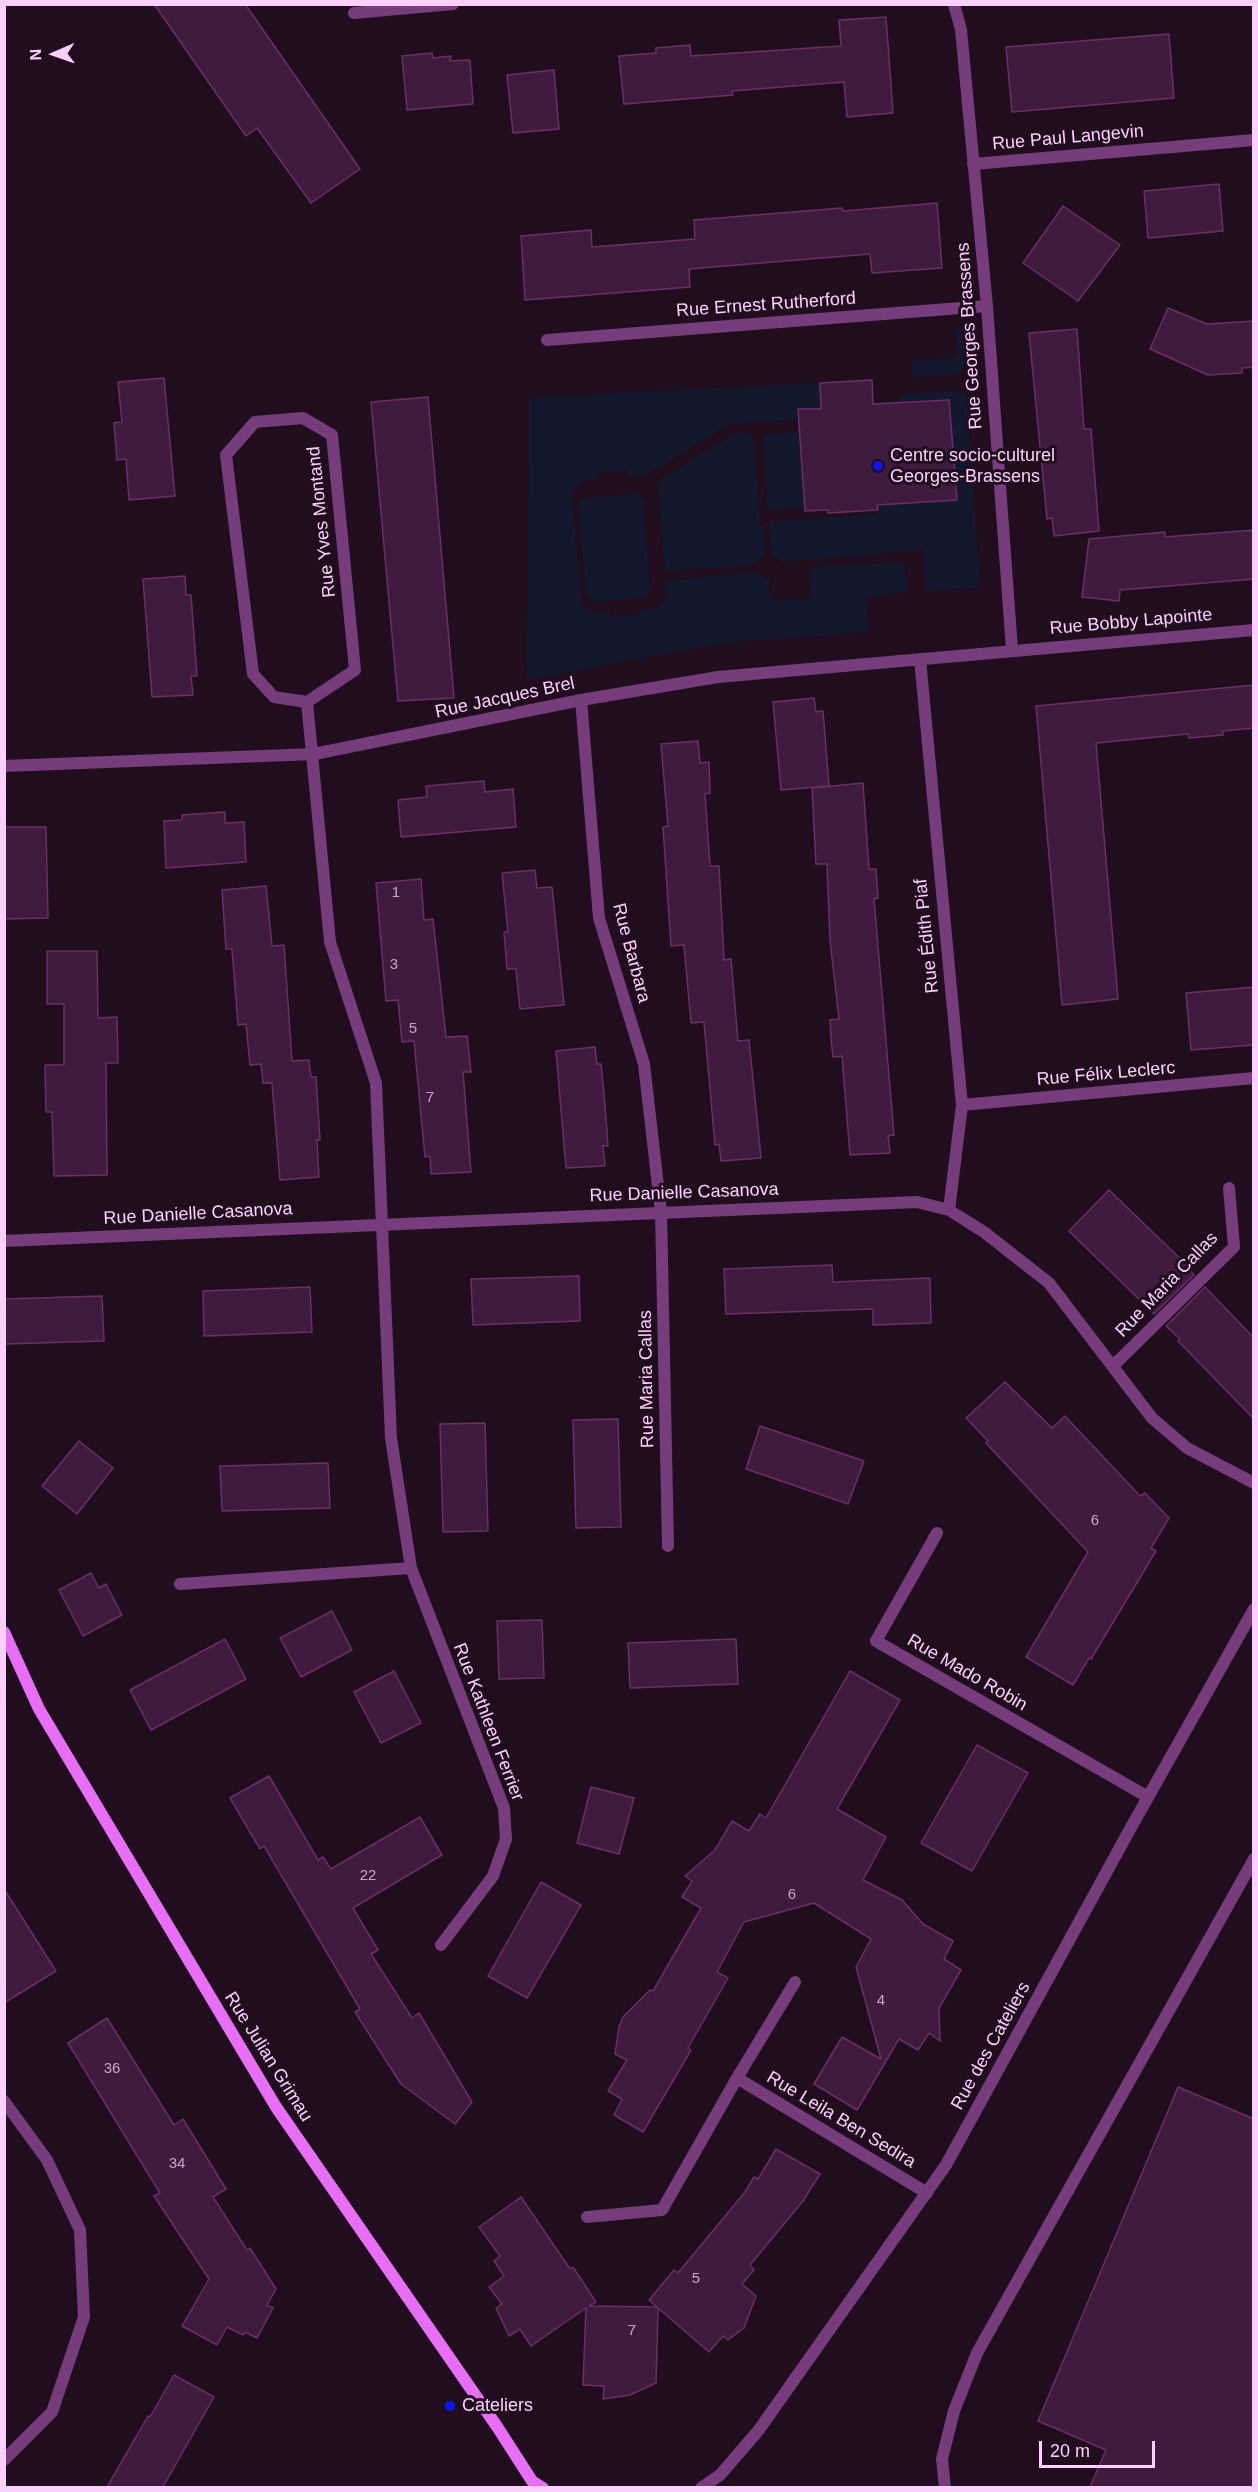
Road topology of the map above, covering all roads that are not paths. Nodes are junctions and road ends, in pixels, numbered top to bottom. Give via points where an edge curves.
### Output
1 (453, 4) edge
2 (954, 4) edge
3 (354, 13) dead end
4 (1254, 140) edge
5 (973, 164) junction
6 (987, 306) junction
7 (547, 340) dead end
8 (1254, 630) edge
9 (1012, 650) junction
10 (920, 659) junction
11 (581, 700) junction
12 (307, 702) junction
13 (314, 754) junction
14 (4, 766) edge
15 (1254, 1078) edge
16 (962, 1105) junction
17 (1229, 1188) dead end
18 (949, 1210) junction
19 (661, 1212) junction
20 (384, 1224) junction
21 (4, 1241) edge
22 (1113, 1366) junction
23 (1254, 1483) edge
24 (937, 1533) dead end
25 (668, 1546) dead end
26 (411, 1568) junction
27 (180, 1584) dead end
28 (1254, 1609) edge
29 (4, 1632) edge
30 (1148, 1797) junction
31 (1254, 1859) edge
32 (441, 1945) dead end
33 (795, 1982) dead end
34 (737, 2078) junction
35 (4, 2101) edge
36 (927, 2193) junction
37 (587, 2217) dead end
38 (4, 2460) edge
39 (718, 2481) edge
40 (536, 2485) edge
41 (701, 2487) edge
42 (945, 2487) edge

1 - 3 street
2 - 5 street, Rue Paul Langevin via 961,30
4 - 5 street, Rue Paul Langevin
5 - 6 street, Rue Georges Brassens
6 - 7 street, Rue Ernest Rutherford
6 - 9 street, Rue Georges Brassens
8 - 9 street, Rue Bobby Lapointe
9 - 10 street, Rue Jacques Brel
10 - 11 street, Rue Jacques Brel via 718,677
10 - 16 street, Rue Édith Piaf
11 - 13 street, Rue Jacques Brel
11 - 19 street, Rue Barbara via 599,918 644,1064
12 - 12 street, Rue Yves Montand via 355,670 332,435 303,418 255,422 226,455 253,674 274,697
12 - 13 street
13 - 14 street, Rue Jacques Brel
13 - 20 street, Rue Kathleen Ferrier via 330,942 376,1083
15 - 16 street, Rue Félix Leclerc
16 - 18 street, Rue Édith Piaf
17 - 22 street, Rue Maria Callas via 1233,1248
18 - 19 street, Rue Danielle Casanova via 917,1202
18 - 22 street, Rue Danielle Casanova via 1049,1283
19 - 20 street, Rue Danielle Casanova
19 - 25 street, Rue Maria Callas
20 - 21 street, Rue Danielle Casanova
20 - 26 street, Rue Kathleen Ferrier via 391,1438
22 - 23 street, Rue Danielle Casanova via 1152,1418 1187,1448
24 - 30 street, Rue Mado Robin via 876,1641
26 - 27 street
26 - 32 street, Rue Kathleen Ferrier via 504,1808 506,1839 493,1876
28 - 30 street, Rue des Cateliers
29 - 40 street, Rue Julian Grimau via 39,1709 276,2107
30 - 36 street, Rue des Cateliers
31 - 42 street via 977,2353 954,2411 942,2459
33 - 34 street, Rue Leila Ben Sedira
34 - 36 street, Rue Leila Ben Sedira
34 - 37 street, Rue Leila Ben Sedira via 662,2210
35 - 38 street via 47,2160 80,2230 84,2317 52,2412
36 - 39 street, Rue des Cateliers via 758,2431
39 - 41 street, Rue des Cateliers

